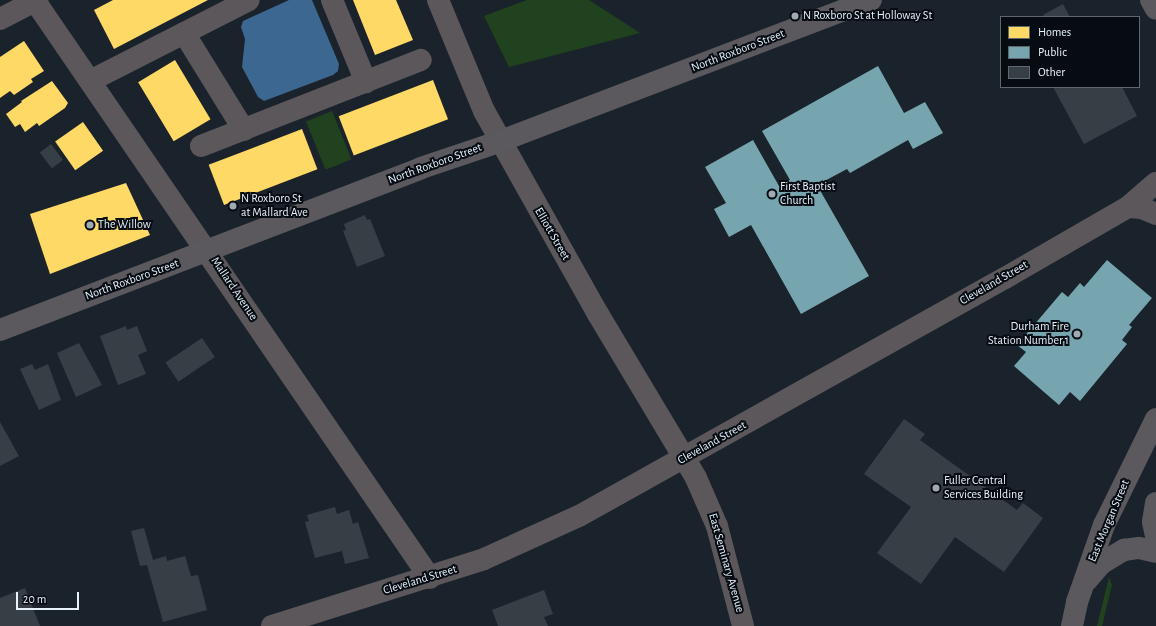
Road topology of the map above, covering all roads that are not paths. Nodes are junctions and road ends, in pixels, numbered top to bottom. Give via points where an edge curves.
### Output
1 (249, 0) edge
2 (332, 0) edge
3 (438, 0) edge
4 (871, 0) edge
5 (1151, 0) edge
6 (36, 1) edge
7 (1156, 10) edge
8 (0, 19) edge
9 (184, 33) junction
10 (421, 60) dead end
11 (90, 81) junction
12 (366, 82) junction
13 (244, 130) junction
14 (502, 141) junction
15 (201, 146) dead end
16 (1156, 183) edge
17 (1128, 207) junction
18 (1156, 214) edge
19 (209, 252) junction
20 (0, 330) edge
21 (1156, 419) edge
22 (684, 458) junction
23 (1156, 503) edge
24 (1156, 536) edge
25 (1156, 552) edge
26 (430, 578) junction
27 (1083, 585) junction
28 (272, 626) edge
29 (743, 626) edge
30 (1072, 626) edge

1 - 9 street
2 - 12 street
3 - 14 street, Elliott Street via 468,76
4 - 14 main road, North Roxboro Street
5 - 7 main road
6 - 8 street
6 - 11 street, Mallard Avenue
9 - 11 street
9 - 13 street
10 - 12 street
11 - 19 street, Mallard Avenue
12 - 13 street
13 - 15 street
14 - 19 main road, North Roxboro Street via 435,163
14 - 22 street, Elliott Street via 598,314
16 - 17 street, Cleveland Street
17 - 18 street via 1142,208
17 - 22 street, Cleveland Street
19 - 20 main road, North Roxboro Street
19 - 26 street, Mallard Avenue
21 - 27 main road, East Morgan Street via 1111,508
22 - 26 street, Cleveland Street via 579,516 484,559
22 - 29 street, East Seminary Avenue via 696,478 717,526
23 - 24 main road via 1153,522
25 - 27 main road via 1131,548 1115,554 1102,563
26 - 28 street, Cleveland Street
27 - 30 main road, East Morgan Street

